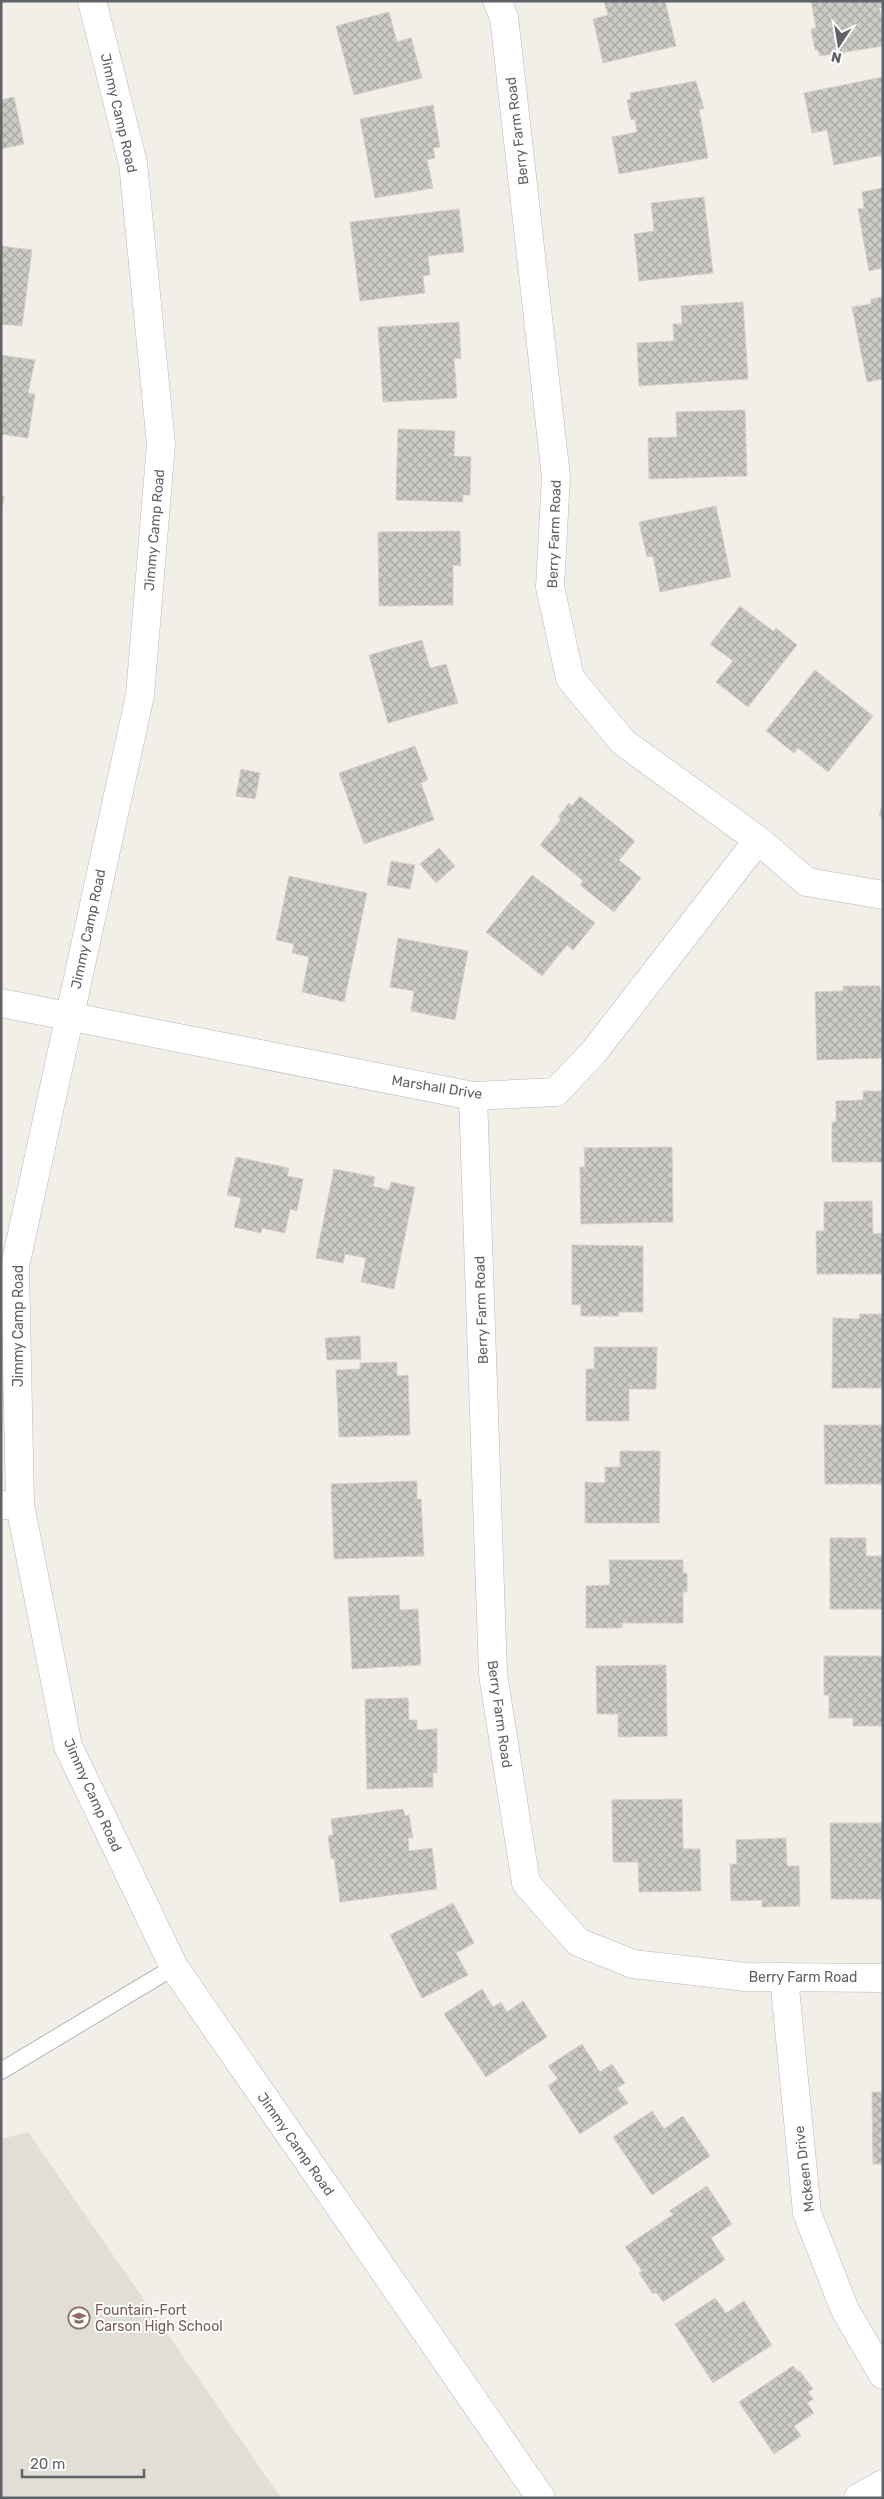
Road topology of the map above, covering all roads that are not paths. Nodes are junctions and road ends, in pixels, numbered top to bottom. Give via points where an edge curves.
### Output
1 (92, 1) edge
2 (497, 1) edge
3 (758, 840) junction
4 (883, 895) edge
5 (1, 1003) edge
6 (68, 1018) junction
7 (473, 1096) junction
8 (11, 1505) edge
9 (174, 1967) junction
10 (784, 1977) junction
11 (883, 1978) edge
12 (1, 2071) edge
13 (883, 2376) edge
14 (883, 2484) edge
15 (541, 2498) edge
16 (858, 2498) edge

1 - 6 street, Jimmy Camp Road via 133,164 161,444 140,695
2 - 3 street, Berry Farm Road via 504,17 556,477 550,587 570,678 623,742
3 - 4 street, Berry Farm Road via 807,882
3 - 7 street, Marshall Drive via 593,1053 556,1092
5 - 6 street, Marshall Drive
6 - 7 street, Marshall Drive
6 - 8 street, Jimmy Camp Road via 16,1266
7 - 10 street, Berry Farm Road via 493,1674 526,1883 578,1942 633,1964 746,1977
8 - 9 street, Jimmy Camp Road via 68,1746
9 - 12 lane
9 - 15 street, Jimmy Camp Road
10 - 11 street, Berry Farm Road
10 - 13 street, Mckeen Drive via 807,2213 845,2310
14 - 16 street

